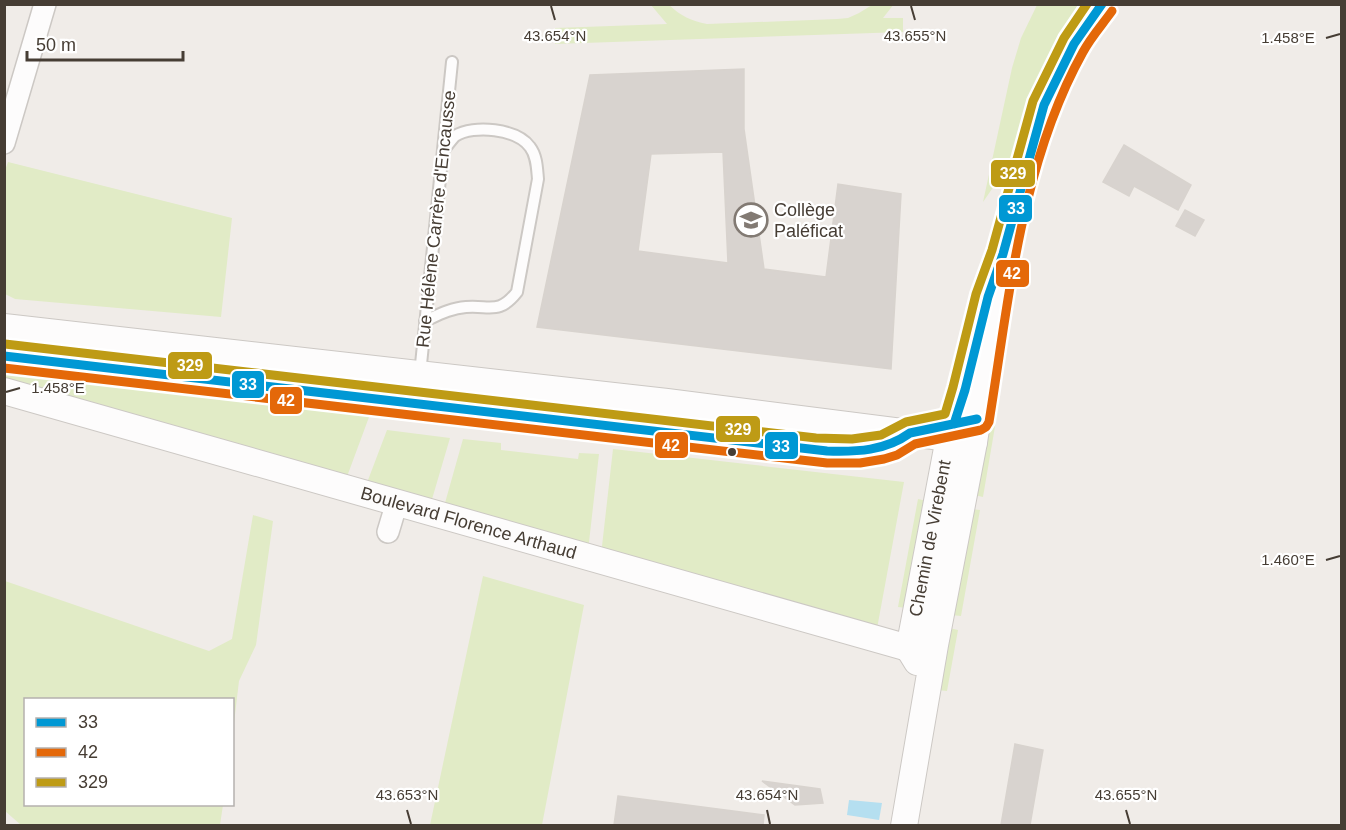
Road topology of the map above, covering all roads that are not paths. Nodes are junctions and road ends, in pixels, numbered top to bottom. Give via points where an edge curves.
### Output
1 (45, 4) edge
2 (1102, 4) edge
3 (452, 62) dead end
4 (4, 143) edge
5 (443, 150) junction
6 (425, 321) junction
7 (4, 327) edge
8 (4, 356) edge
9 (420, 375) junction
10 (4, 391) edge
11 (963, 431) junction
12 (910, 433) junction
13 (398, 502) junction
14 (388, 532) dead end
15 (909, 649) junction
16 (933, 655) junction
17 (929, 680) junction
18 (903, 825) edge

1 - 4 street
2 - 11 street, Chemin de Virebent via 1074,44 1044,105 1003,254
3 - 5 lane, Rue Hélène Carrère d'Encausse
5 - 6 lane, Rue Hélène Carrère d'Encausse
5 - 6 lane via 454,137 467,131 519,138 531,148 538,179 517,292 508,303 446,311
6 - 9 lane, Rue Hélène Carrère d'Encausse
7 - 9 street
8 - 12 lane via 827,451 884,447
9 - 12 street
10 - 13 street, Boulevard Florence Arthaud
11 - 12 street
11 - 15 street, Chemin de Virebent
11 - 16 street, Chemin de Virebent
13 - 14 street
13 - 15 street, Boulevard Florence Arthaud
15 - 16 street, Boulevard Florence Arthaud
15 - 17 street
16 - 17 street, Chemin de Virebent
17 - 18 street, Chemin de Virebent

